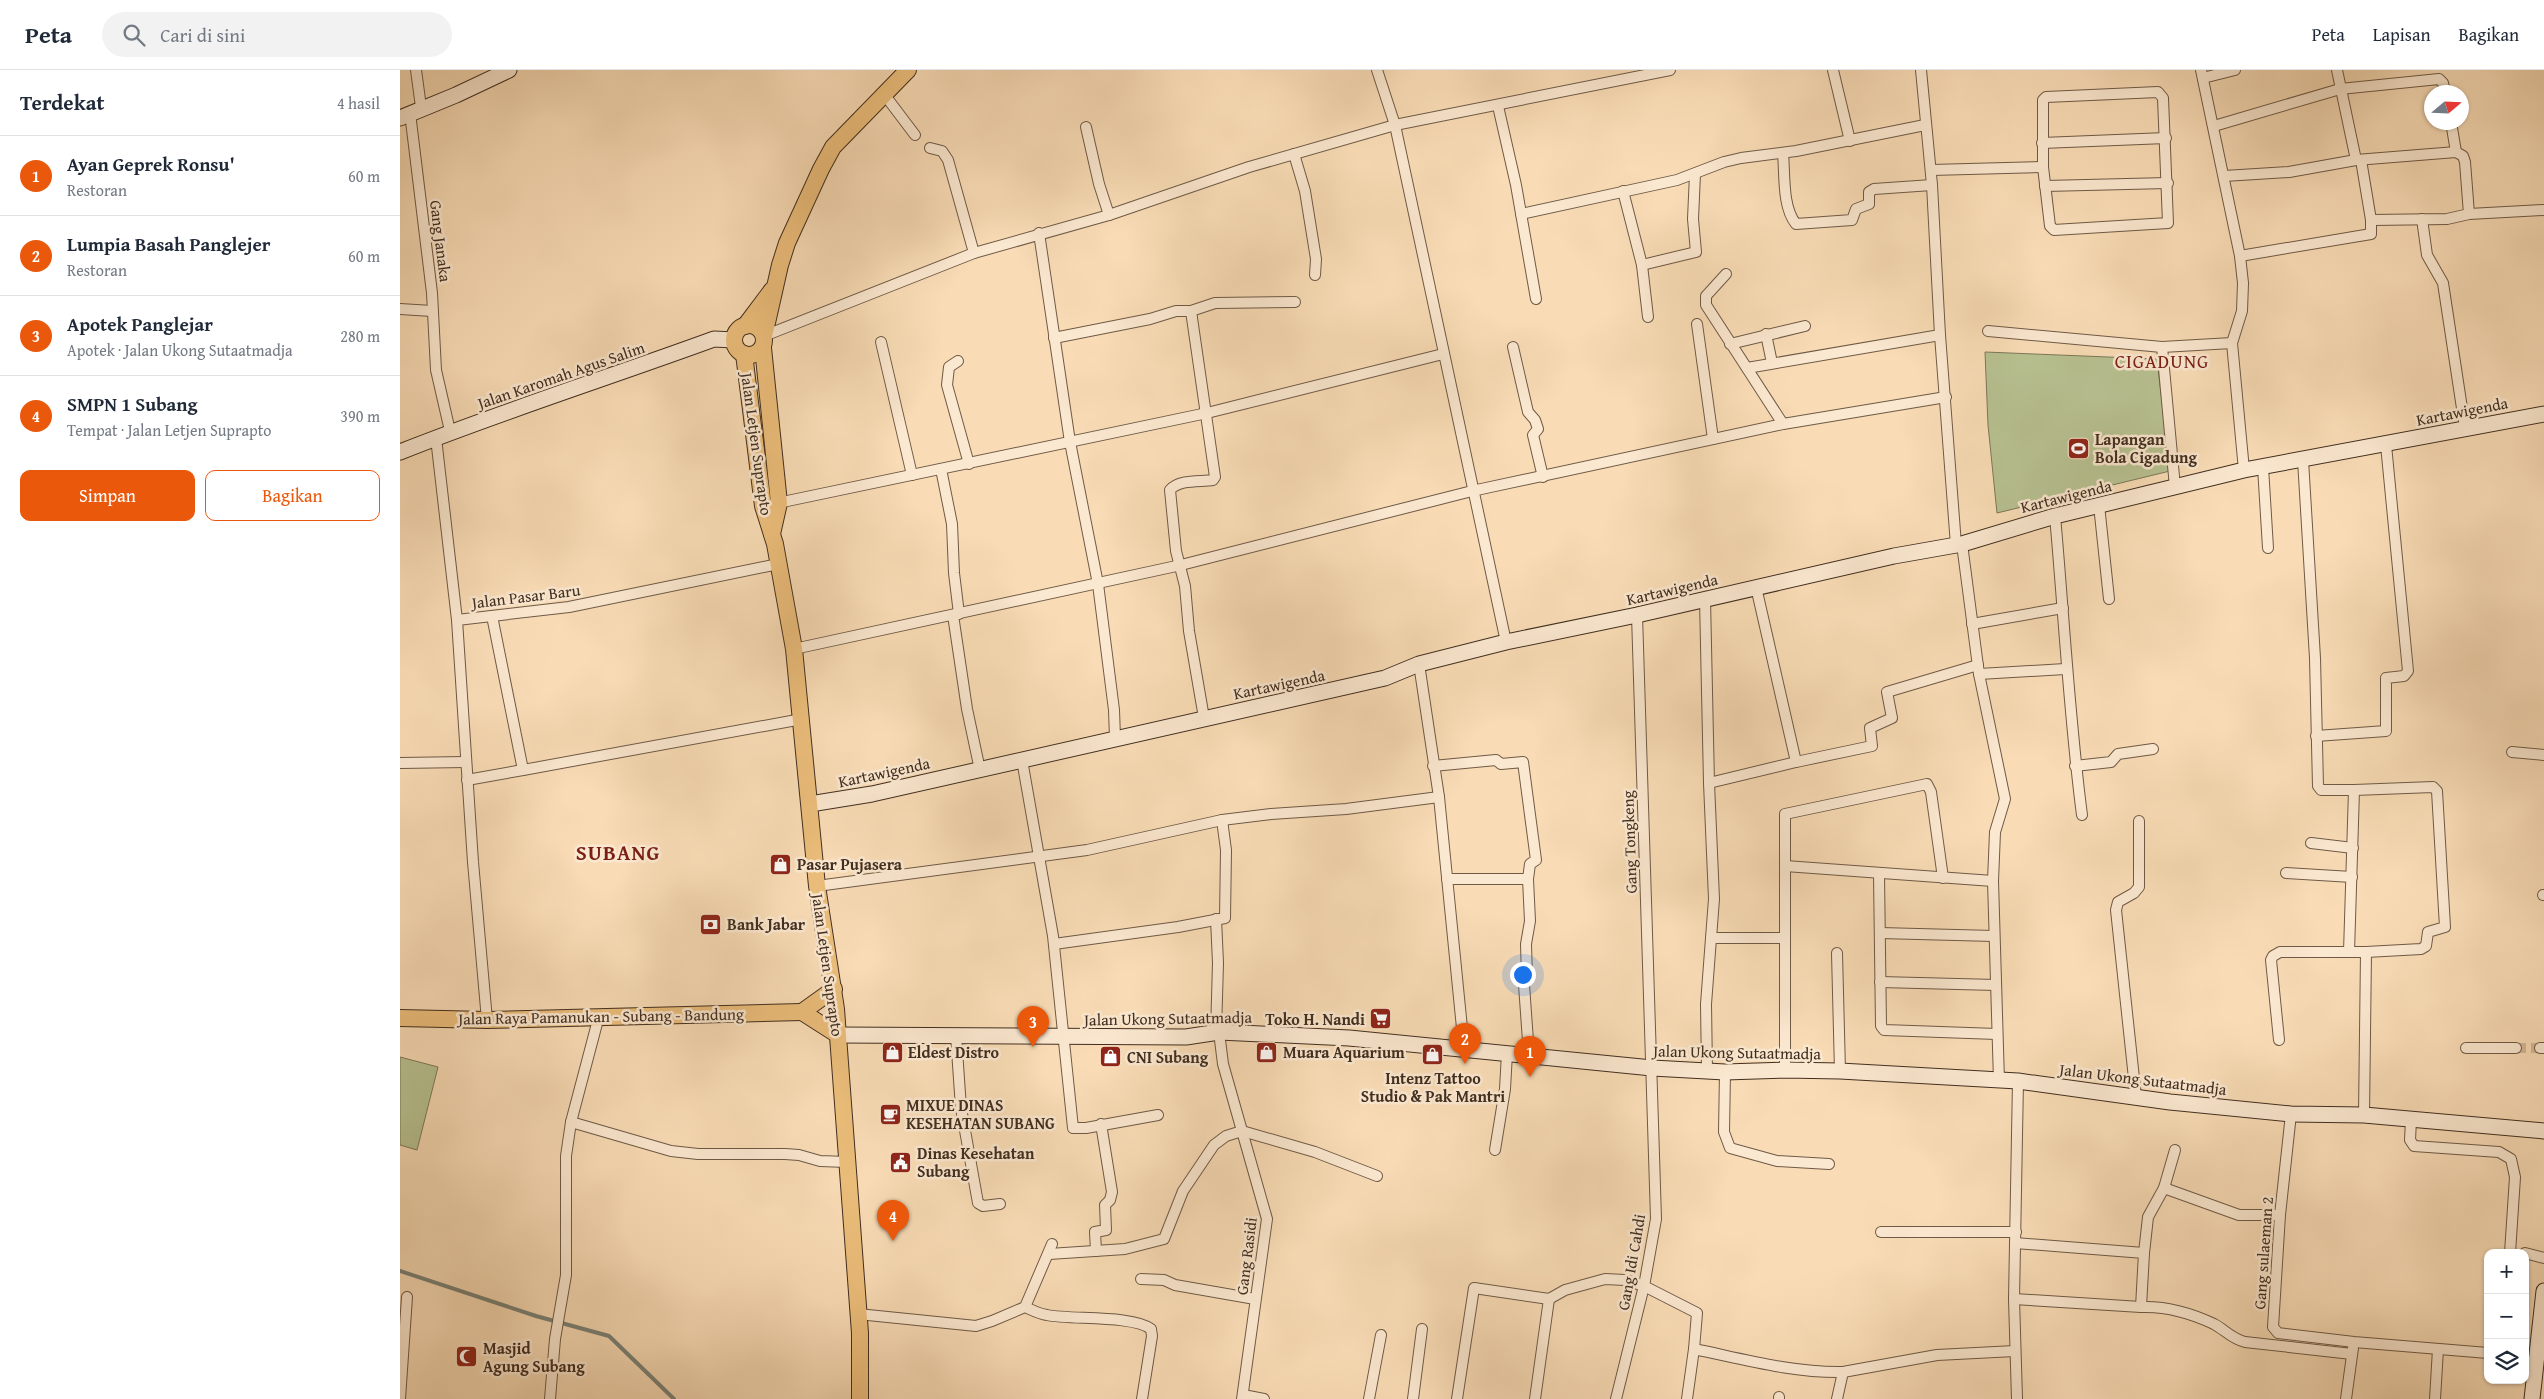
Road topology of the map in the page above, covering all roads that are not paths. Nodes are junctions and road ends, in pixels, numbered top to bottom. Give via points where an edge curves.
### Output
1 (416, 70) edge
2 (509, 70) edge
3 (908, 70) edge
4 (1377, 70) edge
5 (1670, 70) edge
6 (1833, 70) edge
7 (1921, 70) edge
8 (2235, 70) edge
9 (2337, 70) edge
10 (2202, 74) edge
11 (2443, 85) edge
12 (2340, 89) junction
13 (884, 94) junction
14 (1498, 106) junction
15 (410, 113) edge
16 (1396, 125) junction
17 (1926, 125) junction
18 (2214, 126) junction
19 (1086, 127) dead end
20 (2452, 130) edge
21 (915, 135) dead end
22 (2166, 138) junction
23 (1850, 141) junction
24 (2042, 143) junction
25 (930, 148) dead end
26 (2456, 152) junction
27 (1783, 153) junction
28 (1294, 154) junction
29 (2359, 160) junction
30 (2042, 167) junction
31 (1931, 170) junction
32 (1695, 174) junction
33 (2224, 176) junction
34 (2168, 183) junction
35 (1932, 184) junction
36 (2046, 186) junction
37 (1623, 191) junction
38 (2544, 210) edge
39 (1521, 214) junction
40 (2470, 214) junction
41 (1109, 215) junction
42 (2422, 219) junction
43 (2371, 220) junction
44 (1039, 233) junction
45 (974, 253) junction
46 (2240, 256) junction
47 (1642, 266) junction
48 (1315, 274) dead end
49 (1726, 274) dead end
50 (776, 285) junction
51 (1536, 299) dead end
52 (1295, 302) dead end
53 (400, 309) edge
54 (432, 311) junction
55 (1191, 311) junction
56 (1648, 317) dead end
57 (1697, 324) dead end
58 (745, 326) junction
59 (1805, 326) dead end
60 (1988, 331) dead end
61 (1766, 334) junction
62 (1940, 335) junction
63 (1054, 338) junction
64 (734, 340) junction
65 (763, 342) junction
66 (881, 342) dead end
67 (2232, 343) junction
68 (1730, 344) junction
69 (1513, 347) dead end
70 (2162, 347) junction
71 (744, 354) junction
72 (1443, 354) junction
73 (958, 361) dead end
74 (1772, 363) junction
75 (1747, 368) junction
76 (1946, 397) junction
77 (1208, 413) junction
78 (2544, 414) edge
79 (1783, 424) junction
80 (2465, 428) junction
81 (443, 434) junction
82 (1714, 439) junction
83 (1070, 442) junction
84 (2386, 445) junction
85 (400, 452) edge
86 (2303, 460) junction
87 (969, 464) junction
88 (2263, 467) junction
89 (941, 469) junction
90 (2244, 470) junction
91 (912, 475) junction
92 (1542, 477) junction
93 (2175, 487) junction
94 (1472, 491) junction
95 (779, 503) junction
96 (763, 506) junction
97 (2099, 506) junction
98 (2054, 516) junction
99 (772, 534) junction
100 (1959, 545) junction
101 (2268, 548) dead end
102 (778, 564) junction
103 (1181, 565) junction
104 (1098, 584) junction
105 (1756, 587) junction
106 (1705, 599) junction
107 (2109, 599) dead end
108 (2063, 608) junction
109 (956, 615) junction
110 (1637, 615) junction
111 (492, 616) junction
112 (457, 620) junction
113 (1972, 624) junction
114 (1506, 642) junction
115 (794, 649) junction
116 (1419, 664) junction
117 (1978, 669) junction
118 (2065, 669) junction
119 (1204, 718) junction
120 (802, 719) junction
121 (2316, 736) junction
122 (1115, 738) junction
123 (2153, 749) dead end
124 (2512, 752) dead end
125 (2544, 755) edge
126 (1022, 760) junction
127 (466, 762) junction
128 (1796, 762) junction
129 (400, 763) edge
130 (1433, 766) junction
131 (2076, 766) junction
132 (523, 770) junction
133 (980, 770) junction
134 (467, 780) junction
135 (1709, 783) junction
136 (2354, 792) junction
137 (1439, 796) junction
138 (810, 804) junction
139 (2082, 815) dead end
140 (1222, 820) junction
141 (2139, 820) dead end
142 (2311, 843) dead end
143 (2353, 848) junction
144 (1040, 857) junction
145 (1785, 866) junction
146 (2286, 873) dead end
147 (1879, 874) junction
148 (2352, 877) junction
149 (1943, 878) junction
150 (1447, 879) junction
151 (1528, 879) junction
152 (1992, 881) junction
153 (817, 886) junction
154 (1216, 919) junction
155 (1880, 933) junction
156 (1994, 936) junction
157 (1711, 938) junction
158 (1785, 938) junction
159 (1054, 944) junction
160 (2349, 952) junction
161 (2366, 952) junction
162 (1837, 953) dead end
163 (1880, 982) junction
164 (1996, 985) junction
165 (834, 988) junction
166 (802, 1012) junction
167 (599, 1016) junction
168 (400, 1018) edge
169 (487, 1020) junction
170 (1217, 1032) junction
171 (1997, 1034) junction
172 (838, 1035) junction
173 (956, 1036) junction
174 (1063, 1036) junction
175 (2279, 1040) dead end
176 (1464, 1048) junction
177 (2466, 1048) dead end
178 (2516, 1048) tunnel mouth
179 (1507, 1053) junction
180 (1529, 1055) junction
181 (1652, 1068) junction
182 (1785, 1070) junction
183 (1707, 1071) junction
184 (1840, 1071) junction
185 (1725, 1072) junction
186 (1999, 1081) junction
187 (2018, 1082) junction
188 (2136, 1097) junction
189 (2291, 1114) junction
190 (1158, 1115) dead end
191 (2364, 1115) junction
192 (2411, 1120) junction
193 (572, 1122) junction
194 (1101, 1124) junction
195 (1242, 1131) junction
196 (2544, 1131) edge
197 (1495, 1150) dead end
198 (2175, 1150) dead end
199 (848, 1162) junction
200 (1830, 1164) dead end
201 (1377, 1176) dead end
202 (2164, 1188) junction
203 (1000, 1204) dead end
204 (2280, 1214) junction
205 (1881, 1232) dead end
206 (2016, 1232) junction
207 (2015, 1243) junction
208 (2510, 1249) edge
209 (1096, 1251) junction
210 (2144, 1253) junction
211 (2529, 1254) edge
212 (2544, 1258) edge
213 (1141, 1279) dead end
214 (1644, 1286) junction
215 (2544, 1291) edge
216 (407, 1297) dead end
217 (1256, 1299) junction
218 (1549, 1299) junction
219 (2014, 1299) junction
220 (1025, 1307) junction
221 (2141, 1307) junction
222 (858, 1314) junction
223 (1422, 1330) dead end
224 (1381, 1336) dead end
225 (2354, 1342) junction
226 (1694, 1349) junction
227 (2438, 1349) junction
228 (2015, 1351) junction
229 (2484, 1353) edge
230 (2352, 1354) junction
231 (2531, 1362) edge
232 (1843, 1372) junction
233 (1243, 1397) edge
234 (400, 1399) edge
235 (550, 1399) edge
236 (860, 1399) edge
237 (1142, 1399) edge
238 (1264, 1399) edge
239 (1369, 1399) edge
240 (1413, 1399) edge
241 (1456, 1399) edge
242 (1535, 1399) edge
243 (1616, 1399) edge
244 (1687, 1399) edge
245 (1837, 1399) edge
246 (2017, 1399) edge
247 (2346, 1399) edge
248 (2435, 1399) edge
249 (2532, 1399) edge

1 - 15 street, Gang Janaka
2 - 15 main road
3 - 13 main road, Jalan Letjen Suprapto
4 - 16 street
5 - 14 street
6 - 23 street
7 - 17 street
8 - 10 street
9 - 12 street
10 - 18 street
11 - 12 street via 2439,79
12 - 18 street
12 - 29 street
13 - 21 street
13 - 50 main road, Jalan Letjen Suprapto via 833,147 808,193 787,243
14 - 16 street
14 - 39 street
15 - 54 street, Gang Janaka
16 - 28 street
16 - 72 street
17 - 23 street
17 - 31 street
18 - 33 street
19 - 41 street via 1098,184
20 - 26 street
22 - 24 street
22 - 24 street via 2163,98 2158,92 2044,98
22 - 34 street
23 - 27 street
24 - 30 street
25 - 45 street via 942,151 948,160
26 - 29 street
26 - 40 street via 2463,156 2465,162
27 - 32 street via 1724,162
27 - 35 street via 1788,206 1796,224 1852,220 1856,210 1869,204 1869,192
28 - 41 street
28 - 48 street via 1305,191 1316,259
29 - 33 street via 2289,172
29 - 43 street
30 - 31 street
30 - 36 street
31 - 35 street
32 - 37 street
32 - 47 street via 1693,219 1696,252
33 - 46 street
34 - 36 street
34 - 36 street via 2169,220 2166,225 2056,231 2050,226
35 - 62 street
37 - 39 street
37 - 47 street
38 - 40 street
39 - 51 street
40 - 42 street
41 - 44 street
42 - 43 street
42 - 80 street via 2427,255 2443,283
43 - 46 street via 2372,232 2369,235
44 - 45 street
44 - 63 street
45 - 65 street
46 - 67 street via 2242,311
47 - 56 street
49 - 68 street via 1705,300
50 - 58 main road
50 - 65 main road, Jalan Letjen Suprapto
52 - 55 street via 1215,303
53 - 54 street
54 - 81 street, Gang Janaka
55 - 63 street via 1176,311
55 - 77 street
57 - 82 street
58 - 64 main road
58 - 65 main road via 755,326
59 - 61 street
60 - 70 street
61 - 68 street
61 - 74 street
62 - 74 street
62 - 76 street
63 - 83 street
64 - 71 main road
64 - 81 main road, Jalan Karomah Agus Salim via 714,339
65 - 71 main road via 752,355
65 - 95 main road, Jalan Letjen Suprapto
66 - 91 street
67 - 70 street
67 - 90 street
68 - 75 street
69 - 92 street via 1528,412 1538,429 1533,435
70 - 93 street
71 - 96 main road, Jalan Letjen Suprapto
72 - 77 street
72 - 94 street
73 - 87 street via 949,367 946,385
74 - 75 street
75 - 79 street
76 - 79 street
76 - 100 street
77 - 83 street
77 - 103 street via 1215,477 1203,482 1182,483 1170,490 1176,552
78 - 80 main road, Kartawigenda
79 - 82 street
80 - 84 main road, Kartawigenda
81 - 85 main road, Jalan Karomah Agus Salim
81 - 112 street, Jalan Pasar Baru
82 - 92 street
83 - 87 street
83 - 104 street
84 - 86 main road, Kartawigenda
84 - 121 street via 2408,671 2404,676 2386,678 2386,731
86 - 88 main road, Kartawigenda
86 - 121 street via 2315,658
87 - 89 street
88 - 90 main road, Kartawigenda
88 - 101 street
89 - 91 street
89 - 109 street via 952,524
90 - 93 main road, Kartawigenda
91 - 95 street
92 - 94 street
93 - 97 main road, Kartawigenda
94 - 103 street
94 - 114 street
95 - 96 street
95 - 99 main road, Jalan Letjen Suprapto
96 - 99 main road, Jalan Letjen Suprapto
97 - 98 main road, Kartawigenda
97 - 107 street
98 - 100 main road, Kartawigenda
98 - 108 street
99 - 102 main road, Jalan Letjen Suprapto
100 - 105 main road, Kartawigenda
100 - 113 street
102 - 111 street, Jalan Pasar Baru via 569,607
102 - 115 main road, Jalan Letjen Suprapto
103 - 104 street
103 - 119 street
104 - 109 street
104 - 122 street
105 - 106 main road, Kartawigenda
105 - 128 street
106 - 110 main road, Kartawigenda
106 - 135 street
108 - 113 street
108 - 118 street
109 - 115 street
109 - 133 street via 967,709
110 - 114 main road, Kartawigenda
110 - 181 street, Gang Tongkeng
111 - 112 street, Jalan Pasar Baru
111 - 132 street
112 - 127 street
113 - 117 street
114 - 116 main road, Kartawigenda
115 - 120 main road, Jalan Letjen Suprapto
116 - 119 main road, Kartawigenda via 1385,678
116 - 130 street
117 - 118 street
117 - 128 street via 1938,676 1886,693 1892,718 1870,728 1872,746
117 - 152 street via 2005,799 1995,832
118 - 131 street
119 - 122 main road, Kartawigenda
120 - 132 street
120 - 138 main road, Jalan Letjen Suprapto
121 - 136 street via 2319,789
122 - 126 main road, Kartawigenda
123 - 131 street via 2118,754 2111,762
124 - 125 street
126 - 133 main road, Kartawigenda
126 - 144 street
127 - 129 street
127 - 134 street
128 - 135 street
130 - 137 street
130 - 151 street via 1496,760 1501,764 1522,762 1536,860 1530,864
131 - 139 street
132 - 134 street
133 - 138 main road, Kartawigenda
134 - 169 street
135 - 157 street via 1714,899
136 - 143 street
136 - 161 street via 2433,787 2437,791 2445,927 2428,932 2426,946 2422,949
137 - 140 street via 1346,809
137 - 150 street
138 - 153 main road, Jalan Letjen Suprapto
140 - 144 street via 1087,850
140 - 154 street via 1226,850 1225,918
141 - 188 street via 2139,887 2118,902 2116,910
142 - 143 street
143 - 148 street
144 - 153 street
144 - 159 street
145 - 147 street
145 - 149 street via 1785,814 1927,784 1931,792
145 - 158 street
146 - 148 street
147 - 149 street
147 - 155 street
148 - 160 street
149 - 152 street
150 - 151 street
150 - 176 street
151 - 180 street via 1530,921 1524,985
152 - 156 street
153 - 165 main road, Jalan Letjen Suprapto
154 - 159 street
154 - 170 street, Gang Rasidi
155 - 156 street
155 - 163 street
156 - 164 street
157 - 158 street
157 - 183 street via 1706,1004
158 - 182 street
159 - 174 street
160 - 161 street
160 - 175 street via 2280,952 2273,956
161 - 191 street
162 - 184 street
163 - 164 street
163 - 171 street via 1881,1026 1887,1031
164 - 171 street
165 - 166 main road
165 - 172 main road, Jalan Letjen Suprapto
166 - 167 main road, Jalan Raya Pamanukan - Subang - Bandung
166 - 172 main road
167 - 169 main road, Jalan Raya Pamanukan - Subang - Bandung
167 - 193 street
168 - 169 main road, Jalan Raya Pamanukan - Subang - Bandung
170 - 174 main road, Jalan Ukong Sutaatmadja via 1186,1037
170 - 176 main road, Jalan Ukong Sutaatmadja via 1349,1038
170 - 195 street, Gang Rasidi
171 - 186 street
172 - 173 main road, Jalan Ukong Sutaatmadja
172 - 199 main road, Jalan Letjen Suprapto
173 - 174 main road, Jalan Ukong Sutaatmadja
173 - 203 street via 961,1108 978,1203 983,1206
174 - 194 street via 1073,1128
176 - 179 main road, Jalan Ukong Sutaatmadja
177 - 178 street
179 - 180 main road, Jalan Ukong Sutaatmadja
179 - 197 street
180 - 181 main road, Jalan Ukong Sutaatmadja
181 - 183 main road, Jalan Ukong Sutaatmadja
181 - 214 street, Gang Idi Cahdi via 1656,1219
182 - 184 main road, Jalan Ukong Sutaatmadja
182 - 185 main road, Jalan Ukong Sutaatmadja
183 - 185 main road, Jalan Ukong Sutaatmadja
184 - 186 main road, Jalan Ukong Sutaatmadja
185 - 200 street via 1724,1132 1730,1148 1777,1161
186 - 187 main road, Jalan Ukong Sutaatmadja
187 - 188 main road, Jalan Ukong Sutaatmadja
187 - 206 street
188 - 189 main road, Jalan Ukong Sutaatmadja
189 - 191 main road, Jalan Ukong Sutaatmadja
189 - 204 street, Gang sulaeman 2
190 - 194 street
191 - 192 main road, Jalan Ukong Sutaatmadja
192 - 196 main road, Jalan Ukong Sutaatmadja
192 - 208 street via 2410,1140 2414,1146 2499,1152 2511,1159 2515,1177
193 - 199 street via 671,1151 792,1154 820,1162
193 - 235 street via 566,1156 566,1275 555,1339
194 - 209 street via 1112,1192 1106,1205 1106,1230 1095,1232
195 - 201 street via 1315,1152
195 - 209 street via 1226,1136 1214,1145 1183,1191 1167,1237 1125,1249
195 - 217 street, Gang Rasidi via 1267,1219
198 - 202 street
199 - 222 main road, Jalan Letjen Suprapto
202 - 204 street via 2239,1215
202 - 210 street via 2148,1217
204 - 225 street, Gang sulaeman 2 via 2275,1331
205 - 206 street
206 - 207 street
207 - 210 street
207 - 219 street
209 - 220 street via 1050,1249
210 - 221 street
211 - 212 street
213 - 217 street via 1164,1280 1175,1285
214 - 218 street via 1606,1279 1565,1290
214 - 226 street via 1698,1314
214 - 243 street, Gang Idi Cahdi
215 - 231 main road
216 - 234 street
217 - 233 street, Gang Rasidi
218 - 241 street via 1474,1288
218 - 242 street
219 - 221 street
219 - 228 street
220 - 222 street via 976,1326
220 - 237 street via 1045,1315 1127,1322 1151,1329
221 - 230 street via 2159,1306 2213,1324 2235,1340
222 - 236 main road, Jalan Letjen Suprapto
223 - 240 street
224 - 239 street
225 - 227 street, Gang sulaeman 2
225 - 230 street
226 - 232 street via 1774,1365
226 - 244 street
227 - 229 street, Gang sulaeman 2
227 - 248 street
228 - 232 street via 1937,1355
228 - 246 street
230 - 247 street
231 - 249 main road
232 - 245 street
233 - 238 street

